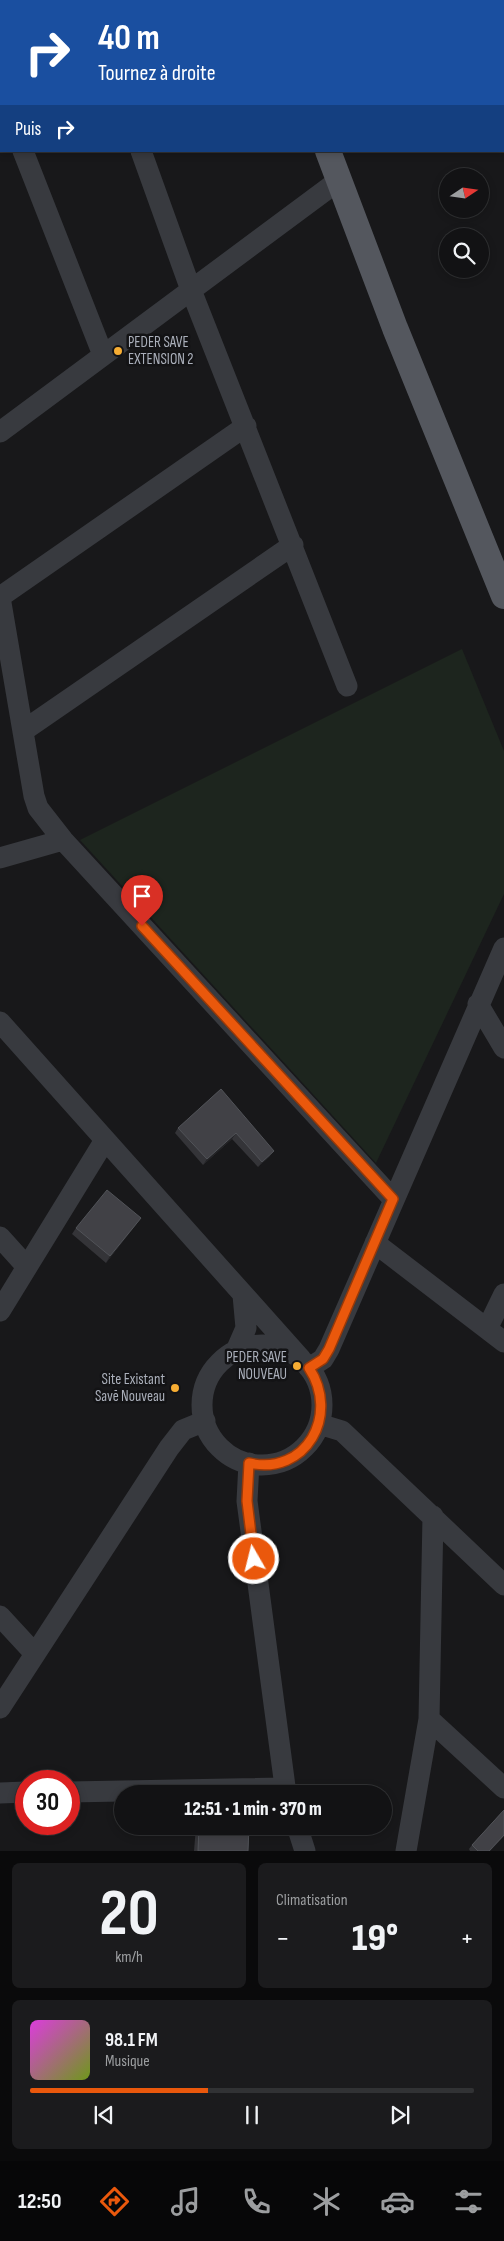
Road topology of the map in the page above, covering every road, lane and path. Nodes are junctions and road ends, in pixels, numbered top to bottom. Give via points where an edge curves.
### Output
1 (23, 152) edge
2 (141, 152) edge
3 (328, 152) edge
4 (338, 180) junction
5 (191, 290) junction
6 (103, 355) junction
7 (246, 426) junction
8 (0, 432) edge
9 (292, 546) junction
10 (504, 596) edge
11 (0, 597) edge
12 (347, 686) dead end
13 (23, 731) junction
14 (63, 840) junction
15 (0, 858) edge
16 (504, 948) edge
17 (478, 1004) junction
18 (0, 1022) edge
19 (504, 1048) edge
20 (105, 1140) junction
21 (393, 1199) junction
22 (0, 1237) edge
23 (375, 1243) junction
24 (27, 1267) junction
25 (504, 1294) edge
26 (243, 1295) junction
27 (0, 1311) edge
28 (486, 1329) junction
29 (504, 1342) edge
30 (236, 1351) junction
31 (305, 1364) junction
32 (205, 1420) junction
33 (319, 1424) junction
34 (249, 1463) junction
35 (433, 1516) junction
36 (504, 1585) edge
37 (0, 1616) edge
38 (34, 1654) junction
39 (0, 1708) edge
40 (429, 1719) junction
41 (285, 1785) edge
42 (504, 1788) edge
43 (15, 1792) edge
44 (80, 1792) edge
45 (114, 1792) edge
46 (0, 1793) edge
47 (299, 1835) edge
48 (305, 1851) edge
49 (406, 1851) edge

1 - 6 street
2 - 5 street
3 - 4 main road
4 - 5 street
4 - 10 main road
5 - 6 street
5 - 7 street
6 - 8 street
7 - 9 street
7 - 11 street
9 - 12 street
9 - 13 street
11 - 13 street
13 - 14 street via 38,808
14 - 15 street
14 - 21 street
16 - 17 street
17 - 19 street
17 - 21 street
18 - 20 street
20 - 24 street
20 - 26 street
21 - 23 street
22 - 24 street
23 - 28 street
23 - 31 street via 329,1349 323,1359
24 - 27 street
25 - 28 street
26 - 30 street via 246,1328
26 - 31 street
28 - 29 street
30 - 31 street via 270,1345 286,1350
30 - 32 street via 217,1365 208,1380 203,1397
31 - 33 street via 320,1389
32 - 34 street via 223,1450
32 - 38 street via 183,1430 176,1439
33 - 34 street via 307,1444 289,1458 267,1465
33 - 35 street via 342,1431
34 - 41 street via 247,1501
35 - 36 street
35 - 40 street
37 - 38 street
38 - 39 street
40 - 42 street
40 - 49 street
43 - 46 street
44 - 45 street
47 - 48 street

